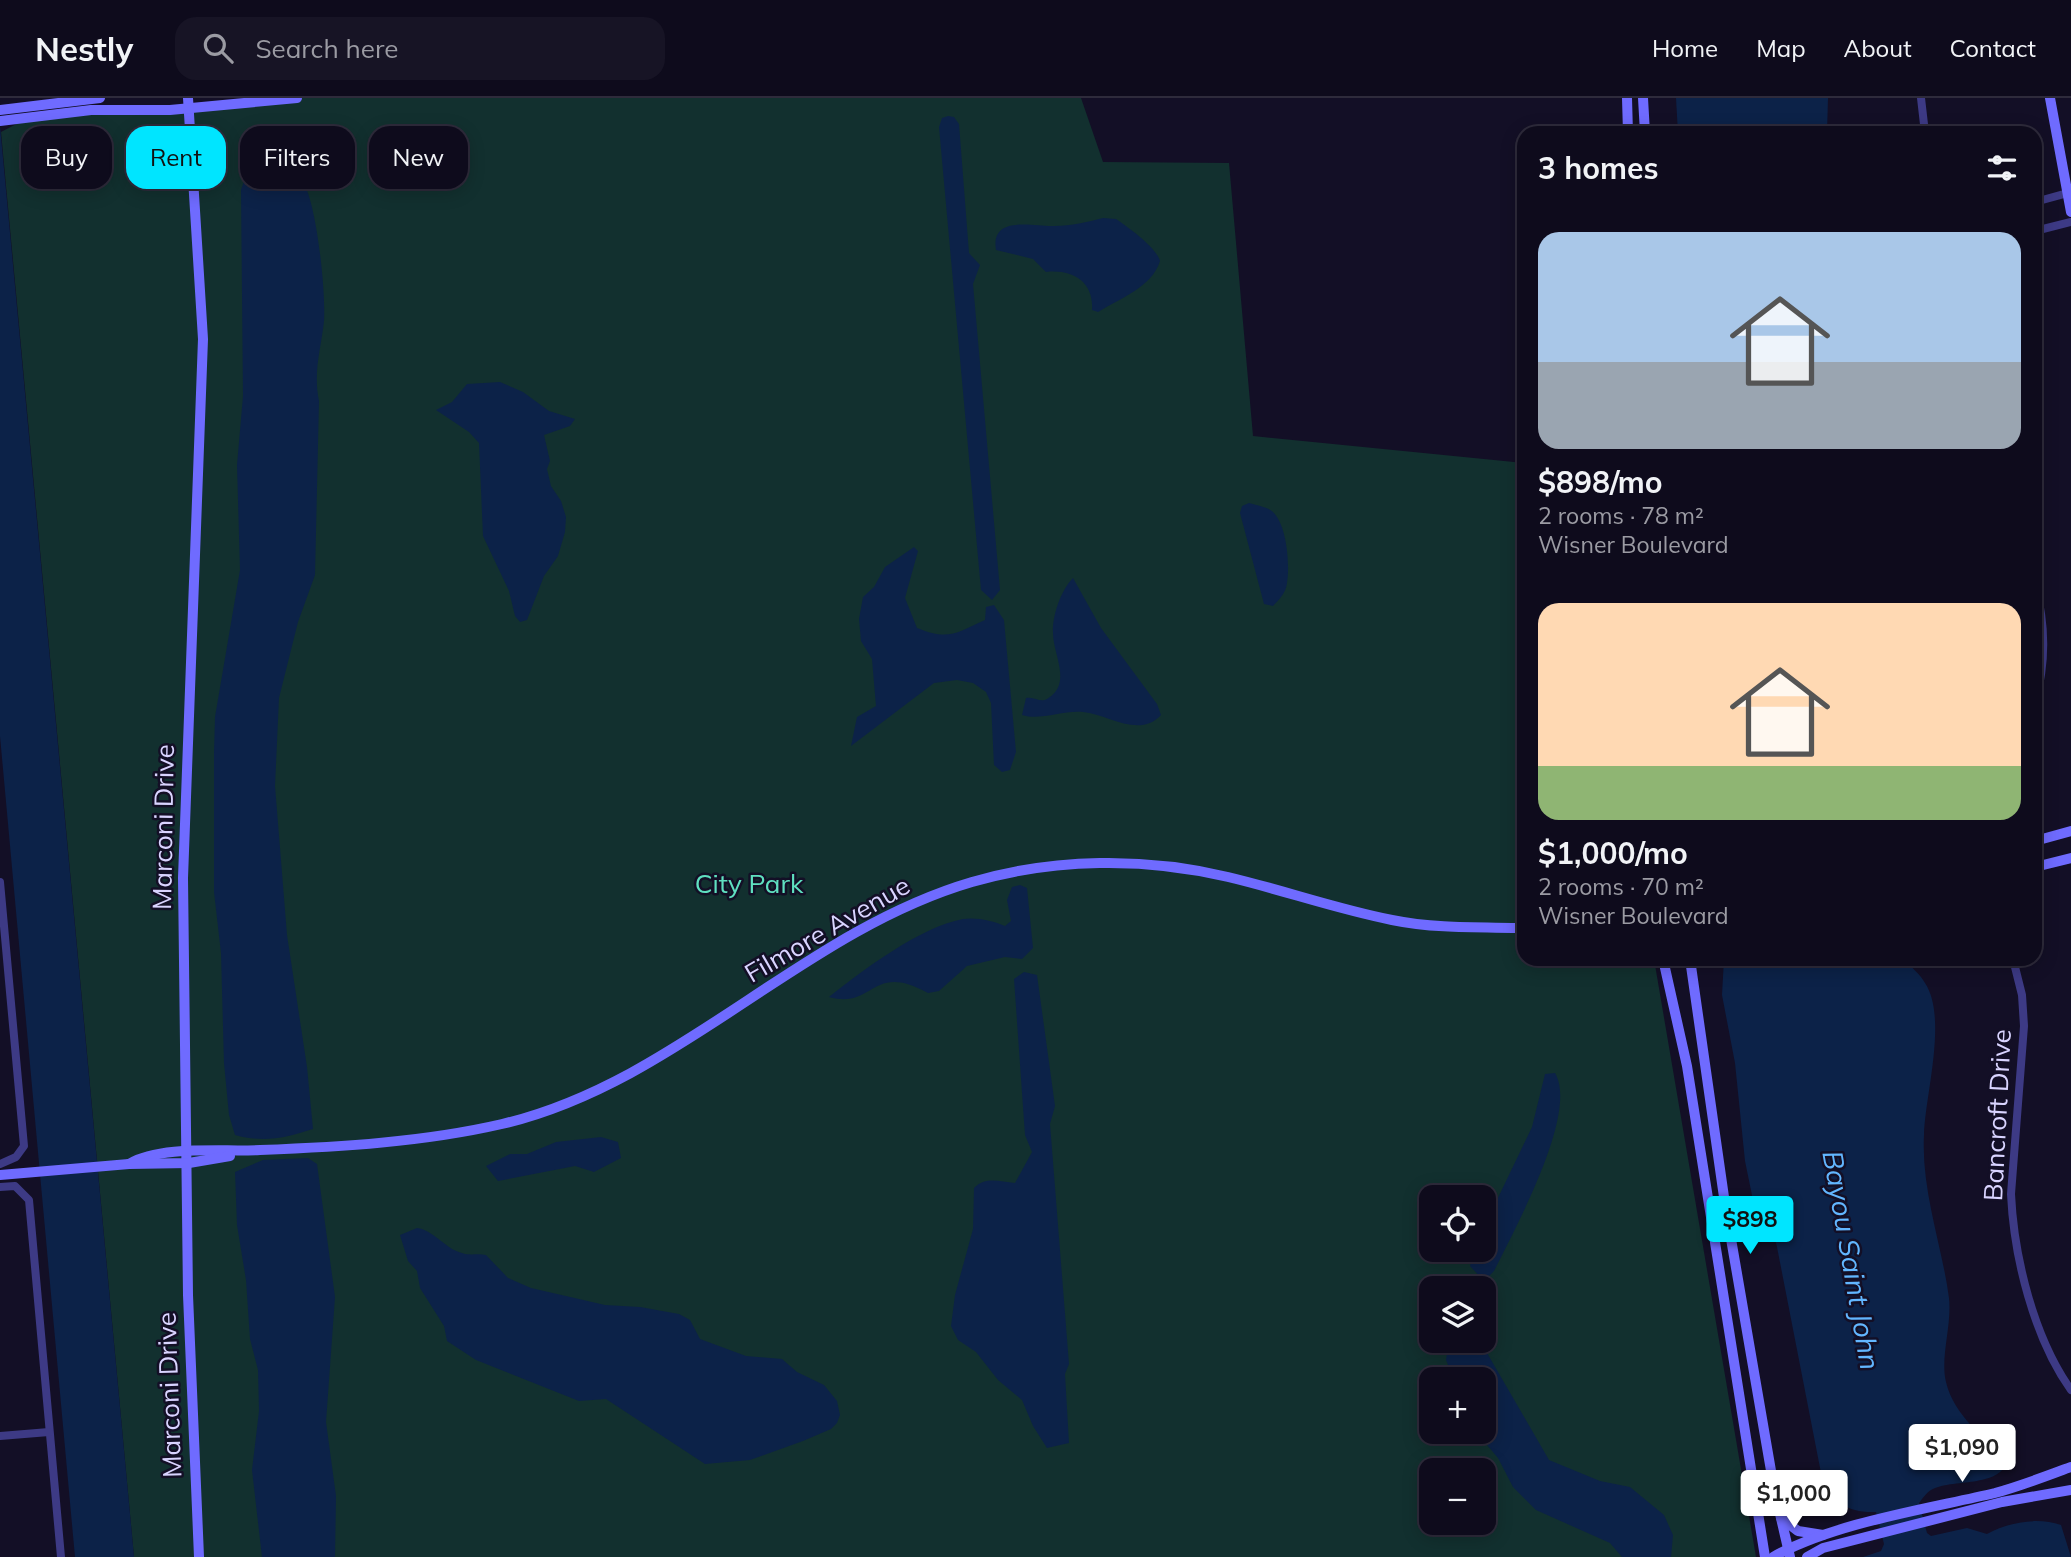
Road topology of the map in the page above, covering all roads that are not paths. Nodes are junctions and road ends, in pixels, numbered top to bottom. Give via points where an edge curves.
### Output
1 (100, 98) edge
2 (297, 98) edge
3 (1627, 98) edge
4 (1643, 98) edge
5 (1921, 98) edge
6 (2050, 98) edge
7 (268, 99) edge
8 (189, 103) edge
9 (4, 115) edge
10 (1628, 126) edge
11 (1645, 126) edge
12 (1924, 126) edge
13 (2070, 193) edge
14 (2042, 200) edge
15 (2071, 212) edge
16 (2071, 222) edge
17 (2042, 229) edge
18 (2042, 621) edge
19 (2042, 678) edge
20 (2071, 831) edge
21 (2042, 839) edge
22 (2071, 858) edge
23 (2042, 865) edge
24 (0, 882) edge
25 (1, 914) edge
26 (1517, 927) edge
27 (1663, 966) edge
28 (1693, 966) edge
29 (2015, 966) edge
30 (185, 1158) junction
31 (0, 1164) edge
32 (0, 1175) edge
33 (0, 1187) edge
34 (2071, 1390) edge
35 (50, 1432) junction
36 (0, 1436) edge
37 (2071, 1467) edge
38 (2071, 1490) edge
39 (1781, 1518) junction
40 (1829, 1535) junction
41 (1789, 1552) edge
42 (61, 1557) edge
43 (199, 1557) edge
44 (1765, 1557) edge
45 (1773, 1557) edge
46 (1807, 1557) edge

1 - 9 street
2 - 7 street
3 - 10 street
4 - 11 street
5 - 12 street
6 - 13 street
7 - 8 street
8 - 9 street
8 - 30 street, Marconi Drive via 203,340 183,877
13 - 14 street
13 - 15 street
16 - 17 street
18 - 19 street
20 - 21 street
22 - 23 street
24 - 25 street
25 - 31 street via 24,1146 16,1157
26 - 30 street, Filmore Avenue via 1393,921 1229,877 1156,865 1091,864 1028,870 936,894 880,920 621,1079 564,1107 445,1135
27 - 44 street via 1687,1066
28 - 39 street via 1723,1191
29 - 34 street, Bancroft Drive via 2024,1026 2012,1215 2039,1330
30 - 32 street, Filmore Avenue
30 - 43 street, Marconi Drive
33 - 35 street via 15,1186 29,1200
35 - 36 street
35 - 42 street
37 - 40 street via 2016,1487
38 - 46 street via 2002,1502 1823,1548
39 - 40 street via 1798,1531
39 - 41 street
40 - 41 street
41 - 45 street

